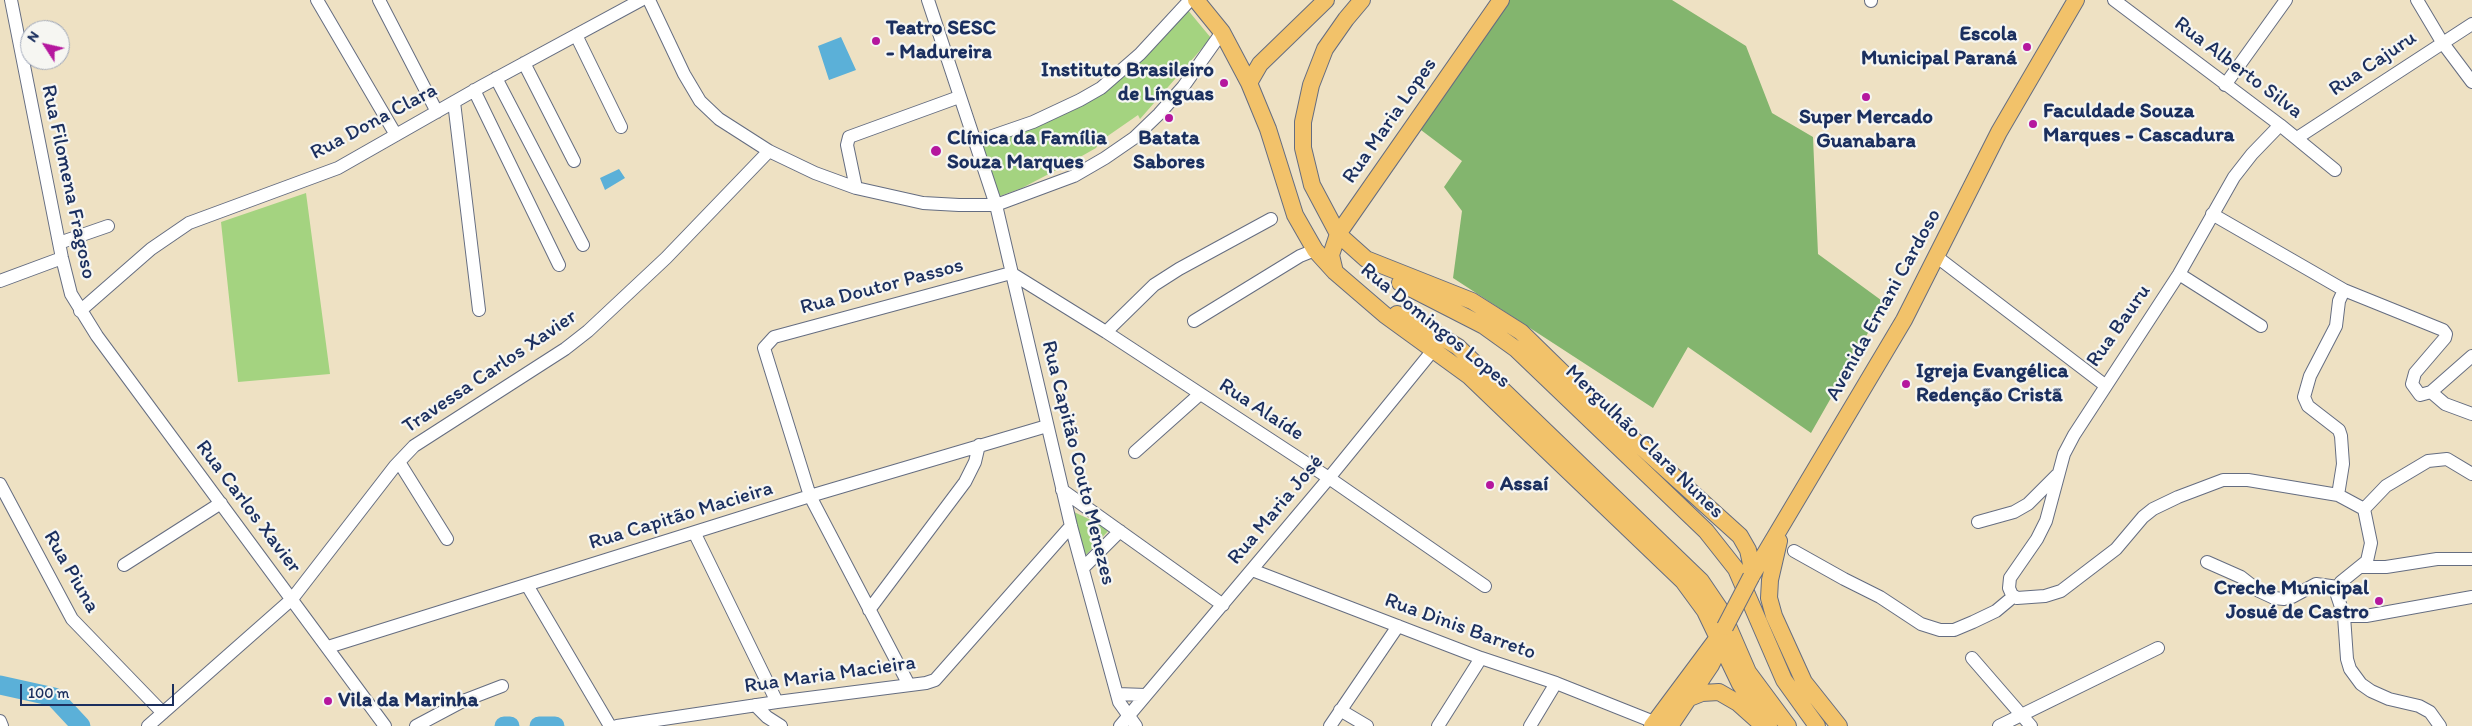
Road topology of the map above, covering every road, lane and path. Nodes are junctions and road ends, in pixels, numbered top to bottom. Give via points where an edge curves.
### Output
1 (11, 0) edge
2 (317, 0) edge
3 (379, 0) edge
4 (642, 0) edge
5 (649, 0) edge
6 (928, 0) edge
7 (1190, 0) edge
8 (1196, 0) edge
9 (1326, 0) edge
10 (1362, 0) edge
11 (1501, 0) edge
12 (2076, 0) edge
13 (2114, 0) edge
14 (2286, 0) edge
15 (2417, 0) edge
16 (2472, 24) edge
17 (1222, 32) junction
18 (576, 35) junction
19 (2442, 42) junction
20 (524, 63) junction
21 (496, 78) junction
22 (2472, 82) edge
23 (1249, 83) junction
24 (2225, 85) junction
25 (474, 90) junction
26 (959, 97) junction
27 (454, 102) junction
28 (437, 112) junction
29 (2280, 125) junction
30 (621, 127) dead end
31 (396, 135) junction
32 (2297, 138) junction
33 (975, 142) junction
34 (769, 151) junction
35 (574, 161) dead end
36 (2335, 170) dead end
37 (856, 188) junction
38 (996, 205) junction
39 (2212, 214) junction
40 (1272, 219) dead end
41 (108, 226) dead end
42 (1338, 234) junction
43 (59, 242) junction
44 (583, 245) dead end
45 (1315, 250) junction
46 (1937, 257) junction
47 (62, 258) junction
48 (1366, 259) junction
49 (559, 265) dead end
50 (1335, 272) junction
51 (1011, 273) junction
52 (2179, 274) junction
53 (0, 281) edge
54 (2344, 290) junction
55 (1376, 306) junction
56 (478, 310) dead end
57 (80, 311) junction
58 (1194, 321) dead end
59 (2261, 326) dead end
60 (1106, 332) junction
61 (1434, 350) junction
62 (2472, 356) edge
63 (2106, 386) junction
64 (2431, 392) junction
65 (1200, 394) junction
66 (2472, 414) edge
67 (1047, 426) junction
68 (979, 445) junction
69 (1135, 452) dead end
70 (399, 462) junction
71 (2472, 474) edge
72 (2057, 476) junction
73 (1329, 478) junction
74 (0, 484) edge
75 (1062, 490) junction
76 (2338, 495) junction
77 (810, 496) junction
78 (220, 503) junction
79 (2364, 509) junction
80 (1785, 520) junction
81 (1978, 522) dead end
82 (1071, 526) junction
83 (1120, 531) junction
84 (695, 534) junction
85 (447, 539) dead end
86 (1794, 551) dead end
87 (2472, 559) edge
88 (2206, 562) dead end
89 (124, 565) dead end
90 (2362, 567) junction
91 (1083, 568) junction
92 (1252, 570) junction
93 (1752, 575) junction
94 (527, 585) junction
95 (1485, 586) dead end
96 (2338, 587) junction
97 (2014, 596) junction
98 (2472, 597) edge
99 (292, 599) junction
100 (1223, 605) junction
101 (869, 610) junction
102 (2344, 616) junction
103 (1398, 626) junction
104 (1721, 633) junction
105 (328, 647) junction
106 (2158, 648) dead end
107 (1481, 658) junction
108 (1972, 658) dead end
109 (1556, 683) junction
110 (909, 685) junction
111 (502, 686) dead end
112 (1117, 694) junction
113 (1146, 695) junction
114 (1688, 699) junction
115 (777, 702) junction
116 (755, 705) junction
117 (1340, 710) junction
118 (163, 713) junction
119 (2021, 715) junction
120 (0, 721) edge
121 (1128, 723) edge
122 (1659, 725) edge
123 (2, 726) edge
124 (148, 726) edge
125 (385, 726) edge
126 (416, 726) edge
127 (610, 726) edge
128 (617, 726) edge
129 (782, 726) edge
130 (1330, 726) edge
131 (1366, 726) edge
132 (1438, 726) edge
133 (1530, 726) edge
134 (1763, 726) edge
135 (1769, 726) edge
136 (1788, 726) edge
137 (1817, 726) edge
138 (1839, 726) edge
139 (1999, 726) edge
140 (2031, 726) edge
141 (2440, 726) edge

1 - 43 street, Rua Filomena Fragoso
2 - 31 street
3 - 28 street
4 - 18 street, Rua Dona Clara
5 - 34 street via 700,101 719,119
6 - 26 street, Rua Capitão Couto Menezes
7 - 33 street via 1140,54 1101,88 1032,122
8 - 17 main road, Rua Domingos Lopes
9 - 23 main road via 1260,64
10 - 42 main road, Rua Domingos Lopes via 1325,49 1307,100 1302,135 1306,166 1320,203
11 - 42 main road, Rua Maria Lopes
12 - 46 main road, Avenida Ernani Cardoso via 1999,132
13 - 24 street, Rua Alberto Silva
14 - 24 street
15 - 19 street
16 - 19 street, Rua Cajuru
17 - 23 main road, Rua Domingos Lopes
17 - 38 street via 1182,87 1134,138 1074,176
18 - 20 street, Rua Dona Clara
18 - 30 street
19 - 22 street
19 - 32 street, Rua Cajuru
20 - 21 street, Rua Dona Clara
20 - 35 street
21 - 25 street, Rua Dona Clara
21 - 44 street
23 - 45 main road, Rua Domingos Lopes via 1268,129 1295,215
24 - 29 street, Rua Alberto Silva
25 - 27 street, Rua Dona Clara
25 - 49 street
26 - 33 street, Rua Capitão Couto Menezes
26 - 37 street via 849,137 847,145
27 - 28 street, Rua Dona Clara
27 - 56 street
28 - 31 street, Rua Dona Clara
29 - 32 street, Rua Alberto Silva
29 - 39 street, Rua Bauru via 2242,166
31 - 57 street, Rua Dona Clara via 325,174 189,223 150,249
32 - 36 street, Rua Alberto Silva
33 - 38 street, Rua Capitão Couto Menezes
34 - 37 street
34 - 70 street, Travessa Carlos Xavier via 666,258 588,331 565,349 431,433
37 - 38 street via 923,203
38 - 51 street, Rua Capitão Couto Menezes
39 - 52 street, Rua Bauru
39 - 54 street
40 - 60 street via 1154,285
41 - 43 street
42 - 48 main road, Rua Domingos Lopes
42 - 50 main road, Rua Maria Lopes via 1331,254
43 - 47 street, Rua Filomena Fragoso
45 - 50 main road, Rua Domingos Lopes
45 - 58 street
46 - 63 street, Rua Bauru
46 - 80 main road, Avenida Ernani Cardoso via 1894,337
47 - 53 street
47 - 57 street, Rua Filomena Fragoso via 71,294
48 - 93 main road, Rua Domingos Lopes via 1472,301 1520,332 1740,536 1748,550
48 - 137 main road, Mergulhão Clara Nunes via 1390,278 1465,315 1510,344 1706,531 1736,569 1784,680
50 - 55 main road, Rua Domingos Lopes
51 - 60 street, Rua Alaíde
51 - 67 street, Rua Capitão Couto Menezes
51 - 77 street, Rua Doutor Passos via 774,337 766,343 764,353
52 - 59 street
52 - 63 street, Rua Bauru
54 - 64 street via 2443,330 2445,338 2417,369 2413,381 2413,388 2420,395
54 - 76 street via 2336,326 2310,376 2304,397 2308,406 2339,430 2343,464
55 - 61 main road, Rua Domingos Lopes
55 - 136 main road via 1409,319 1458,347 1689,569 1722,612 1748,672
57 - 78 street, Rua Carlos Xavier
60 - 65 street, Rua Alaíde
61 - 73 street, Rua Maria José
61 - 104 main road, Rua Domingos Lopes via 1469,376 1683,581
62 - 64 street
63 - 72 street via 2074,435
64 - 66 street via 2445,404
65 - 69 street
65 - 73 street, Rua Alaíde
67 - 68 street, Rua Capitão Macieira
67 - 75 street, Rua Capitão Couto Menezes
68 - 77 street, Rua Capitão Macieira
68 - 101 street via 968,477
70 - 85 street
70 - 99 street, Travessa Carlos Xavier
71 - 79 street via 2447,460 2428,461 2386,486
72 - 81 street via 2021,508
72 - 97 street via 2042,531 2009,581
73 - 92 street, Rua Maria José
73 - 95 street, Rua Alaíde
74 - 118 street, Rua Piuna via 72,619
75 - 82 street, Rua Capitão Couto Menezes
75 - 83 street
76 - 79 street
76 - 97 street via 2248,480 2223,480 2153,509 2116,549 2060,591 2045,596
77 - 84 street, Rua Capitão Macieira
77 - 101 street
78 - 89 street
78 - 99 street, Rua Carlos Xavier
79 - 90 street via 2371,543 2370,555
80 - 93 main road, Avenida Ernani Cardoso
80 - 138 main road via 1772,568 1771,606 1786,647 1804,682
82 - 91 street, Rua Capitão Couto Menezes
82 - 110 street, Rua Maria Macieira via 942,674 926,683
83 - 91 street
83 - 100 street
84 - 94 street, Rua Capitão Macieira
84 - 115 street
86 - 97 street via 1880,597 1921,624 1940,630 1954,630 1973,622 1996,611
87 - 90 street via 2437,559 2386,567
88 - 96 street via 2241,577 2274,598 2292,597 2316,584
90 - 96 street
91 - 112 street, Rua Capitão Couto Menezes
92 - 100 street, Rua Maria José
92 - 103 street, Rua Dinis Barreto
93 - 104 main road, Avenida Ernani Cardoso, bridge
94 - 105 street, Rua Capitão Macieira
94 - 127 street
96 - 102 street via 2336,598
98 - 102 street via 2366,616
99 - 105 street, Rua Carlos Xavier
99 - 118 street, Travessa Carlos Xavier
100 - 113 street, Rua Maria José
101 - 110 street
102 - 141 street via 2347,659 2361,684 2389,699 2419,706 2430,712
103 - 107 street, Rua Dinis Barreto
103 - 117 street
104 - 114 main road via 1716,655
104 - 122 main road via 1700,658
104 - 135 main road, Rua Domingos Lopes via 1740,684
105 - 125 street, Rua Carlos Xavier
106 - 119 street
107 - 109 street, Rua Dinis Barreto
107 - 132 street
108 - 119 street
109 - 122 street, Rua Dinis Barreto
109 - 133 street
110 - 115 street, Rua Maria Macieira
111 - 126 street
112 - 113 street
112 - 121 street, Rua Capitão Couto Menezes
113 - 121 street, Rua Maria José
114 - 122 main road
114 - 134 main road via 1719,692 1738,703
115 - 116 street, Rua Maria Macieira
116 - 128 street, Rua Maria Macieira
116 - 129 street via 766,717
117 - 130 street
117 - 131 street
118 - 124 street, Travessa Carlos Xavier
119 - 139 street
119 - 140 street
120 - 123 street

